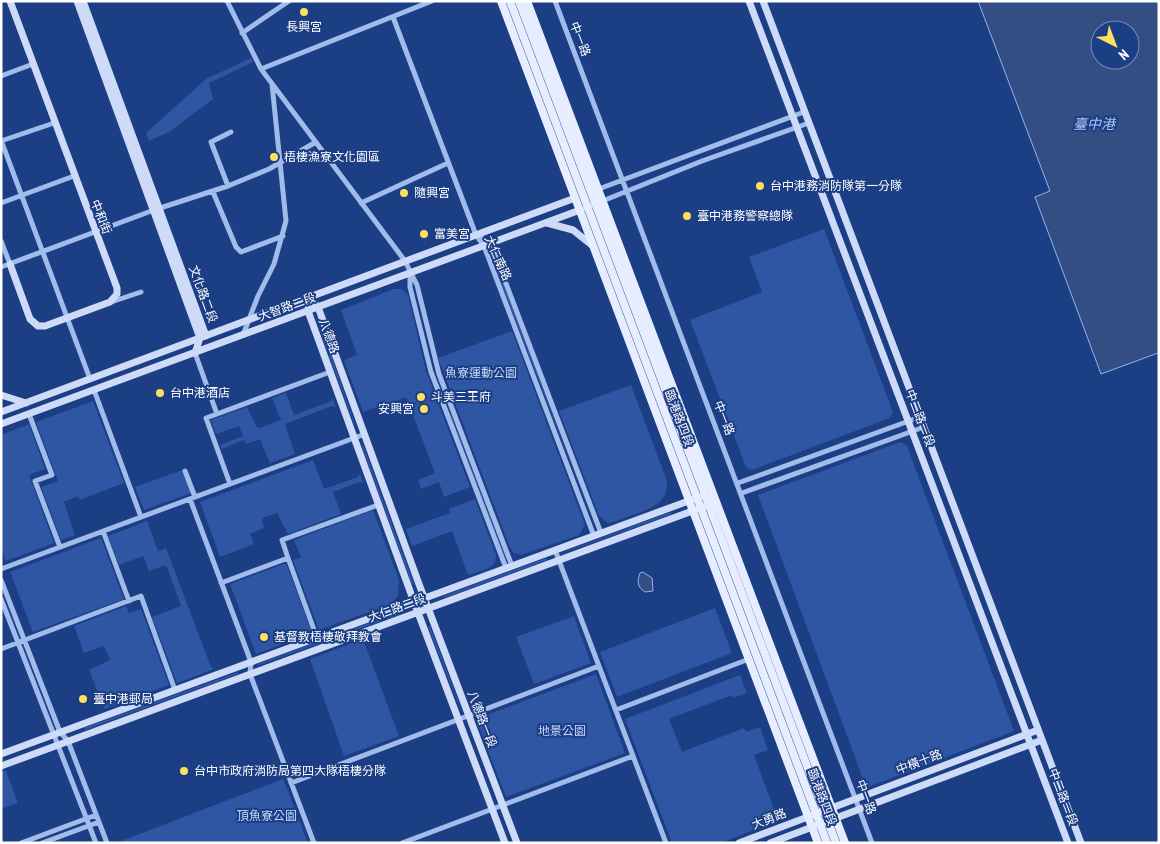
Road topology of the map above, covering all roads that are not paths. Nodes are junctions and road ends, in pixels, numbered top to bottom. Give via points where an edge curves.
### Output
1 (10, 1) edge
2 (77, 1) edge
3 (83, 1) edge
4 (227, 1) edge
5 (432, 1) edge
6 (501, 1) edge
7 (510, 1) edge
8 (519, 1) edge
9 (528, 1) edge
10 (555, 1) edge
11 (749, 1) edge
12 (762, 1) edge
13 (288, 2) edge
14 (423, 3) edge
15 (394, 17) junction
16 (242, 33) junction
17 (33, 64) junction
18 (261, 68) junction
19 (1, 76) edge
20 (272, 84) junction
21 (804, 112) junction
22 (793, 118) junction
23 (54, 123) junction
24 (809, 123) junction
25 (797, 128) junction
26 (231, 132) dead end
27 (1, 141) edge
28 (316, 142) junction
29 (281, 163) junction
30 (448, 163) junction
31 (74, 176) junction
32 (623, 182) junction
33 (228, 186) junction
34 (627, 191) junction
35 (213, 192) junction
36 (587, 194) junction
37 (22, 195) junction
38 (1, 203) edge
39 (362, 204) junction
40 (591, 206) junction
41 (157, 210) junction
42 (547, 223) junction
43 (95, 232) junction
44 (476, 235) junction
45 (283, 236) junction
46 (1, 241) edge
47 (487, 245) junction
48 (593, 246) junction
49 (43, 252) junction
50 (405, 261) junction
51 (10, 264) junction
52 (1, 267) edge
53 (410, 273) junction
54 (141, 292) dead end
55 (309, 297) junction
56 (110, 302) junction
57 (318, 307) junction
58 (308, 311) junction
59 (67, 318) junction
60 (247, 320) junction
61 (243, 335) junction
62 (203, 337) junction
63 (194, 353) junction
64 (330, 372) junction
65 (90, 380) junction
66 (94, 390) junction
67 (1, 395) edge
68 (26, 403) junction
69 (1, 412) edge
70 (29, 414) junction
71 (217, 414) junction
72 (920, 417) junction
73 (909, 420) junction
74 (1, 424) edge
75 (924, 427) junction
76 (913, 431) junction
77 (365, 434) junction
78 (354, 438) junction
79 (185, 471) dead end
80 (738, 483) junction
81 (230, 484) junction
82 (742, 493) junction
83 (701, 496) junction
84 (193, 498) junction
85 (378, 504) junction
86 (705, 507) junction
87 (141, 517) junction
88 (103, 532) junction
89 (598, 534) junction
90 (60, 547) junction
91 (555, 550) junction
92 (288, 558) junction
93 (559, 560) junction
94 (509, 567) junction
95 (1, 568) edge
96 (1, 580) edge
97 (221, 583) junction
98 (1, 599) edge
99 (129, 601) junction
100 (426, 604) junction
101 (416, 607) junction
102 (317, 638) junction
103 (21, 641) junction
104 (1, 649) edge
105 (749, 660) junction
106 (251, 662) junction
107 (599, 666) junction
108 (250, 674) junction
109 (175, 690) junction
110 (616, 710) junction
111 (468, 716) junction
112 (458, 719) junction
113 (1038, 730) junction
114 (58, 733) junction
115 (1027, 734) junction
116 (1042, 740) junction
117 (68, 741) junction
118 (1031, 744) junction
119 (58, 745) junction
120 (1, 754) edge
121 (633, 756) junction
122 (486, 762) junction
123 (1, 766) edge
124 (476, 766) junction
125 (291, 783) junction
126 (856, 798) junction
127 (502, 805) junction
128 (859, 808) junction
129 (492, 809) junction
130 (820, 812) junction
131 (96, 815) junction
132 (86, 819) junction
133 (99, 822) junction
134 (824, 822) junction
135 (89, 825) junction
136 (21, 843) edge
137 (42, 843) edge
138 (96, 843) edge
139 (107, 843) edge
140 (314, 843) edge
141 (402, 843) edge
142 (505, 843) edge
143 (517, 843) edge
144 (666, 843) edge
145 (739, 843) edge
146 (770, 843) edge
147 (818, 843) edge
148 (827, 843) edge
149 (836, 843) edge
150 (845, 843) edge
151 (872, 843) edge
152 (1068, 843) edge
153 (1080, 843) edge

1 - 17 street, 中和街
2 - 41 street, 文化路二段
3 - 41 street, 文化路二段
4 - 16 street
5 - 14 street
6 - 36 main road, 臨港路四段
7 - 36 main road, 臨港路四段
8 - 36 main road, 臨港路四段
9 - 36 main road, 臨港路四段
10 - 32 street, 中一路
11 - 22 street, 中二路一段
12 - 21 street, 中二路一段
13 - 16 street
14 - 15 street
15 - 18 street
15 - 30 street
16 - 18 street
17 - 19 street
17 - 23 street, 中和街
18 - 20 street
20 - 28 street
20 - 29 street
21 - 22 street
21 - 24 street, 中二路一段
22 - 25 street, 中二路一段
22 - 32 street
23 - 27 street
23 - 31 street, 中和街
24 - 25 street
24 - 72 street, 中二路一段
25 - 34 street
25 - 73 street, 中二路一段
26 - 33 street via 211,142
27 - 37 street
28 - 29 street
28 - 39 street
29 - 33 street
29 - 45 street via 286,221
30 - 39 street
30 - 44 street
31 - 37 street
31 - 43 street, 中和街
32 - 34 street, 中一路
32 - 36 street
33 - 35 street
34 - 40 street
34 - 80 street, 中一路
35 - 41 street
35 - 45 street via 241,252
36 - 40 main road, 臨港路四段
36 - 40 main road, 臨港路四段
36 - 44 street, 大智路二段
37 - 38 street
37 - 49 street
39 - 50 street
40 - 42 street, 大智路二段
40 - 48 main road, 臨港路四段
40 - 83 main road, 臨港路四段
40 - 83 main road, 臨港路四段
41 - 43 street
41 - 62 street, 文化路二段
42 - 47 street, 大智路二段
42 - 48 street via 572,229
43 - 49 street
43 - 56 street, 中和街 via 117,288 116,296
44 - 47 street, 大仁南路
44 - 50 street, 大智路二段
45 - 60 street via 274,264
46 - 51 street
47 - 53 street, 大智路二段
47 - 89 street, 大仁南路
48 - 83 main road, 臨港路四段
49 - 51 street
49 - 59 street
50 - 53 street
50 - 55 street, 大智路二段
51 - 52 street
51 - 59 street via 34,325 43,327
53 - 57 street, 大智路二段
53 - 94 street via 417,285 438,371
54 - 56 street
55 - 57 street, 八德路
55 - 58 street, 八德路
55 - 60 street, 大智路二段
56 - 59 street
57 - 58 street, 大智路二段
57 - 77 street, 八德路
58 - 61 street, 大智路二段
58 - 64 street, 八德路
59 - 65 street
60 - 61 street
60 - 62 street, 大智路二段
61 - 63 street, 大智路二段
62 - 63 street, 文化路二段
62 - 65 street, 大智路二段
63 - 66 street, 大智路二段
63 - 71 street
64 - 71 street
64 - 78 street, 八德路
65 - 68 street, 大智路二段
66 - 70 street, 大智路二段
66 - 87 street
67 - 68 street
68 - 69 street, 大智路二段
70 - 74 street, 大智路二段
70 - 90 street via 52,475 35,481
71 - 81 street via 206,418
72 - 73 street
72 - 75 street, 中二路一段
73 - 76 street, 中二路一段
73 - 80 street
75 - 76 street
75 - 113 street, 中二路一段
76 - 82 street
76 - 115 street, 中二路一段
77 - 78 street
77 - 100 street, 八德路
78 - 81 street
78 - 85 street, 八德路
79 - 84 street
80 - 82 street, 中一路
81 - 84 street
82 - 126 street, 中一路
83 - 86 main road, 臨港路四段
83 - 86 main road, 臨港路四段
83 - 89 street, 大仁路二段
84 - 87 street
84 - 97 street
85 - 92 street via 282,540
85 - 101 street, 八德路
86 - 93 street, 大仁路二段
86 - 105 main road, 臨港路四段
86 - 130 main road, 臨港路四段
86 - 130 main road, 臨港路四段
87 - 88 street
88 - 90 street
88 - 99 street
89 - 91 street, 大仁路二段
90 - 95 street
91 - 93 street
91 - 94 street, 大仁路二段
92 - 97 street
92 - 102 street
93 - 100 street, 大仁路二段
93 - 107 street
94 - 100 street, 大仁路二段
96 - 103 street
97 - 106 street
98 - 103 street
99 - 103 street
99 - 109 street via 141,596
100 - 101 street, 大仁路二段
100 - 101 street, 大仁路二段
100 - 111 street, 八德路一段
101 - 102 street, 大仁路二段
101 - 108 street, 大仁路二段
101 - 112 street, 八德路一段
102 - 106 street, 大仁路二段
103 - 104 street
103 - 114 street
105 - 110 street
105 - 130 main road, 臨港路四段
106 - 108 street
106 - 109 street, 大仁路二段
107 - 110 street
107 - 111 street
108 - 117 street, 大仁路二段
108 - 125 street
109 - 114 street, 大仁路二段
110 - 121 street
111 - 112 street
111 - 122 street, 八德路一段
112 - 124 street, 八德路一段
112 - 125 street
113 - 115 street, 中橫十路
113 - 116 street, 中二路一段
114 - 117 street
114 - 119 street
114 - 120 street, 大仁路二段
115 - 118 street, 中二路一段
115 - 126 street, 中橫十路
116 - 118 street, 中橫十路
116 - 153 street, 中二路一段
117 - 119 street, 大仁路二段
117 - 131 street
118 - 128 street, 中橫十路
118 - 152 street, 中二路一段
119 - 123 street, 大仁路二段
119 - 132 street
121 - 127 street
121 - 144 street
122 - 124 street
122 - 127 street, 八德路一段
124 - 129 street, 八德路一段
125 - 140 street
126 - 128 street, 中一路
126 - 130 street, 中橫十路
127 - 129 street
127 - 143 street, 八德路一段
128 - 134 street, 中橫十路
128 - 151 street, 中一路
129 - 141 street
129 - 142 street, 八德路一段
130 - 134 main road, 臨港路四段
130 - 134 main road, 臨港路四段
130 - 145 street, 大勇路
131 - 132 street
131 - 133 street
132 - 135 street
132 - 136 street
133 - 135 street
133 - 139 street
134 - 146 street, 大勇路
134 - 147 main road, 臨港路四段
134 - 148 main road, 臨港路四段
134 - 149 main road, 臨港路四段
134 - 150 main road, 臨港路四段
135 - 137 street
135 - 138 street

